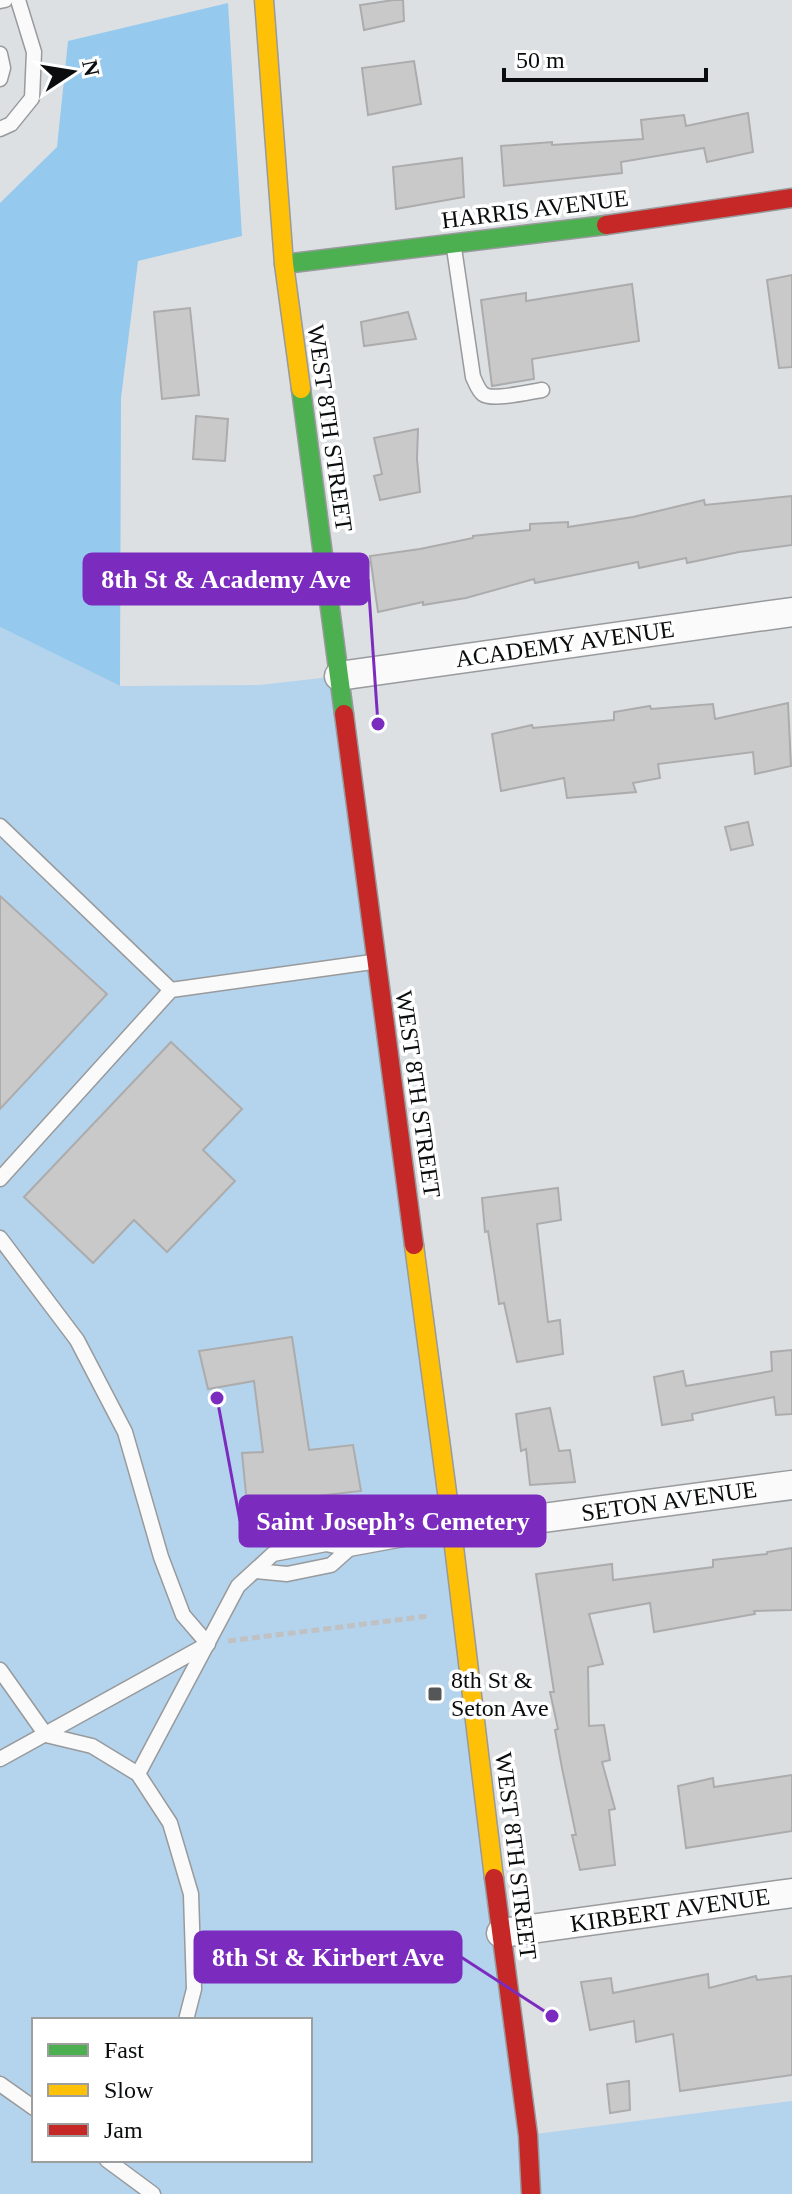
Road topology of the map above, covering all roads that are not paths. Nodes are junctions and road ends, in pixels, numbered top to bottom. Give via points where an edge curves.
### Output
1 (18, 0) edge
2 (264, 0) edge
3 (0, 54) edge
4 (0, 79) edge
5 (0, 129) edge
6 (792, 198) edge
7 (453, 244) junction
8 (284, 264) junction
9 (542, 390) dead end
10 (792, 612) edge
11 (339, 676) junction
12 (0, 826) edge
13 (377, 962) junction
14 (171, 990) junction
15 (0, 1179) edge
16 (0, 1238) edge
17 (792, 1485) edge
18 (452, 1530) junction
19 (349, 1549) junction
20 (256, 1571) junction
21 (208, 1644) junction
22 (0, 1670) edge
23 (46, 1735) junction
24 (0, 1759) edge
25 (138, 1774) junction
26 (792, 1893) edge
27 (501, 1933) junction
28 (187, 2018) edge
29 (0, 2084) edge
30 (32, 2107) edge
31 (112, 2162) edge
32 (153, 2194) edge
33 (531, 2194) edge

1 - 5 lane via 34,52 32,98 11,124
2 - 8 street, WEST 8TH STREET
3 - 4 lane
6 - 7 street, HARRIS AVENUE
7 - 8 street, HARRIS AVENUE
7 - 9 lane via 478,388 491,397
8 - 11 street, WEST 8TH STREET
10 - 11 street, ACADEMY AVENUE
11 - 13 street, WEST 8TH STREET
12 - 14 lane
13 - 14 lane
13 - 18 street, WEST 8TH STREET
14 - 15 lane
16 - 21 lane via 77,1340 125,1432 183,1615
17 - 18 street, SETON AVENUE
18 - 19 lane
18 - 27 street, WEST 8TH STREET
19 - 20 lane via 331,1565 287,1574
19 - 20 lane via 326,1544 273,1554
20 - 21 lane via 238,1586
21 - 23 lane
21 - 25 lane
22 - 23 lane
23 - 24 lane
23 - 25 lane via 92,1746
25 - 28 lane via 170,1823 191,1894 194,1989
26 - 27 street, KIRBERT AVENUE
27 - 33 street, WEST 8TH STREET
29 - 30 lane
31 - 32 lane

